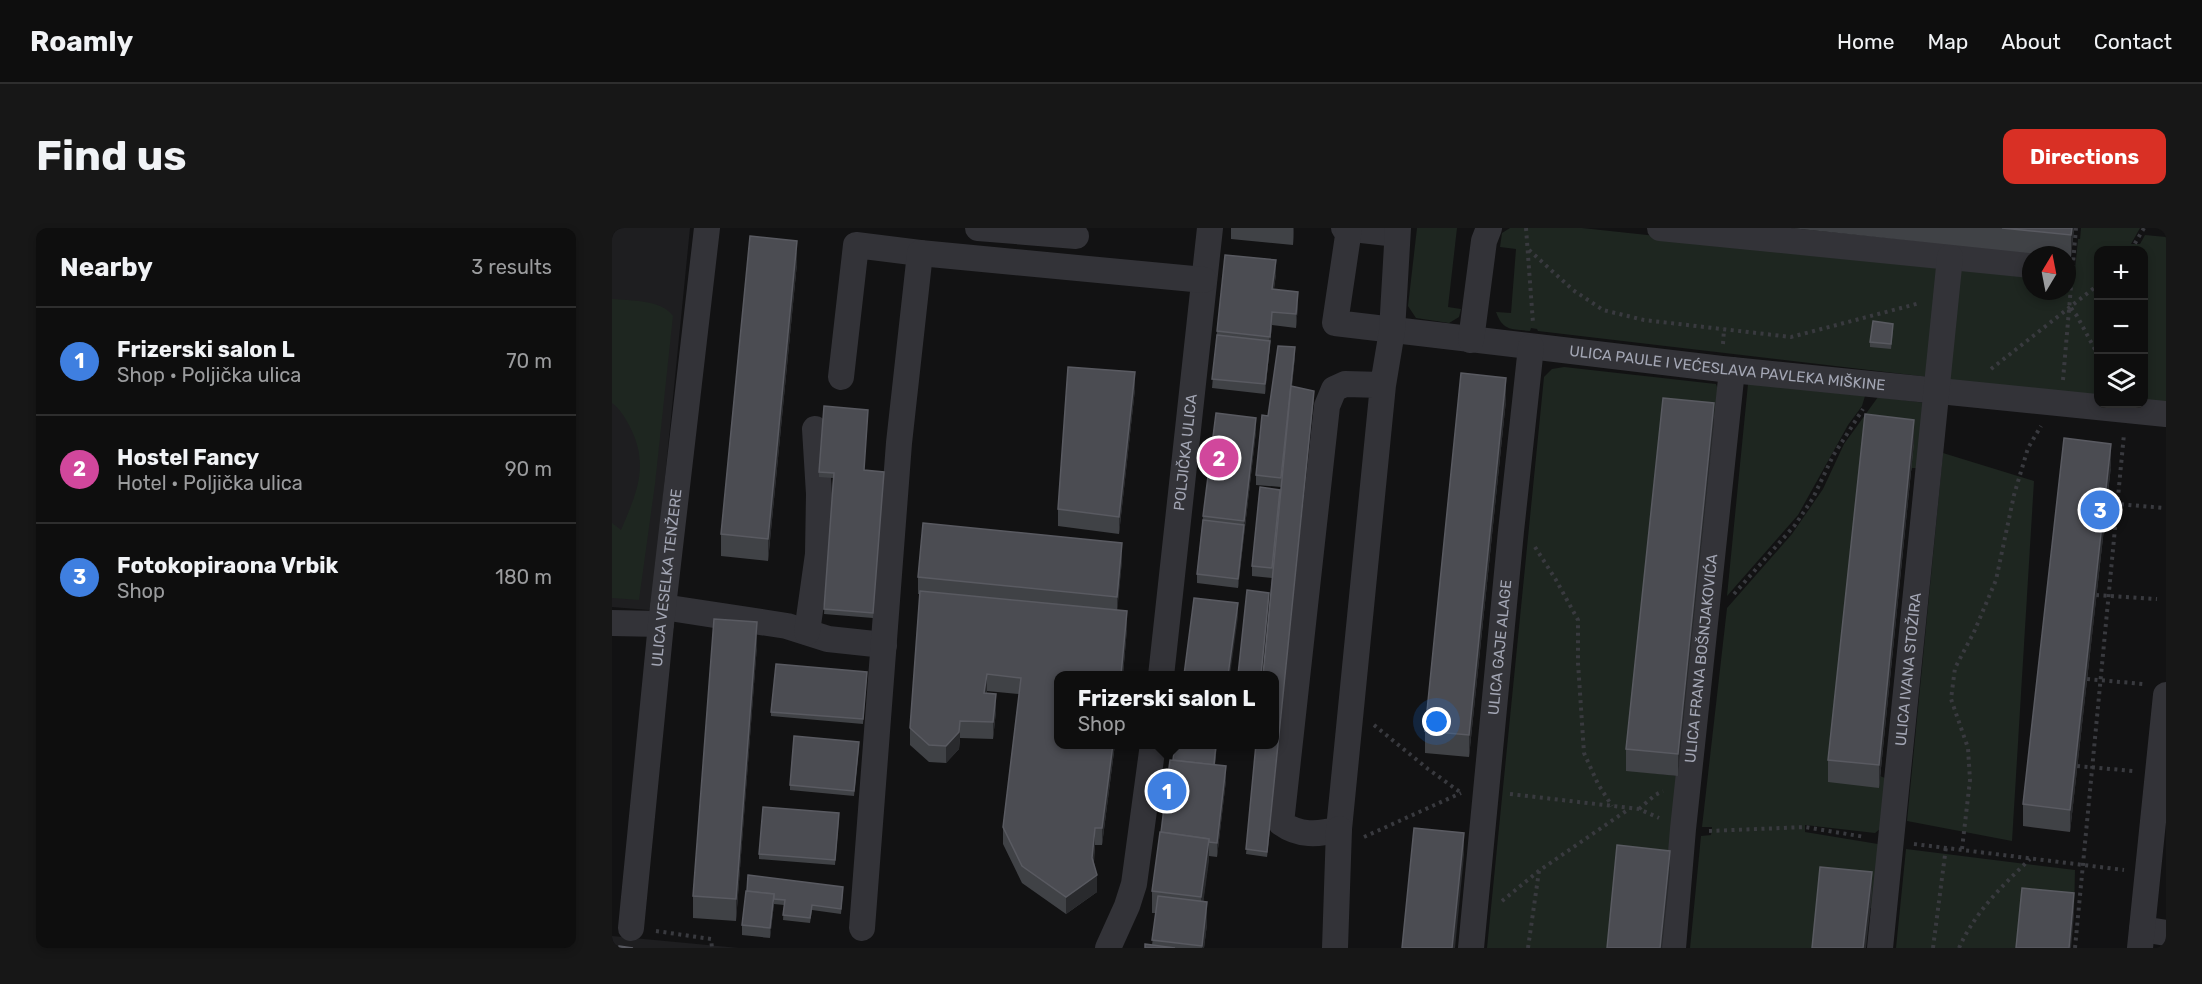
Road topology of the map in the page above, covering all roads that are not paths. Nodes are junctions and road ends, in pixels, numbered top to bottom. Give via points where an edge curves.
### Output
1 (707, 228) edge
2 (981, 228) edge
3 (1210, 228) edge
4 (1344, 228) edge
5 (1489, 228) edge
6 (1660, 228) edge
7 (1349, 229) edge
8 (1397, 231) edge
9 (1076, 236) dead end
10 (920, 253) junction
11 (982, 257) junction
12 (1950, 257) junction
13 (2022, 264) edge
14 (1204, 280) junction
15 (1392, 331) junction
16 (1471, 340) junction
17 (1533, 340) junction
18 (1732, 370) junction
19 (841, 377) dead end
20 (1383, 385) junction
21 (1936, 390) junction
22 (2166, 414) edge
23 (815, 429) dead end
24 (662, 615) junction
25 (612, 622) edge
26 (807, 632) junction
27 (884, 645) junction
28 (1161, 671) edge
29 (2158, 690) edge
30 (1152, 749) edge
31 (1339, 839) junction
32 (631, 928) road end
33 (862, 928) dead end
34 (2149, 936) edge
35 (1472, 937) edge
36 (1108, 948) edge
37 (1335, 948) edge
38 (1673, 948) edge
39 (1880, 948) edge

1 - 24 street, ULICA VESELKA TENŽERE
2 - 9 street
2 - 11 street
3 - 14 street, POLJIČKA ULICA
4 - 7 street
5 - 16 street
6 - 12 street
7 - 8 street
7 - 15 street, ULICA PAULE I VEĆESLAVA PAVLEKA MIŠKINE via 1335,323
8 - 15 street
10 - 11 street
10 - 19 street via 856,245
10 - 27 street via 899,443
11 - 14 street
12 - 13 street
12 - 21 street, ULICA IVANA STOŽIRA
14 - 28 street, POLJIČKA ULICA
15 - 16 street, ULICA PAULE I VEĆESLAVA PAVLEKA MIŠKINE
15 - 20 street
16 - 17 street, ULICA PAULE I VEĆESLAVA PAVLEKA MIŠKINE
17 - 18 street, ULICA PAULE I VEĆESLAVA PAVLEKA MIŠKINE
17 - 35 street, ULICA GAJE ALAGE via 1474,792
18 - 21 street, ULICA PAULE I VEĆESLAVA PAVLEKA MIŠKINE
18 - 38 street, ULICA FRANA BOŠNJAKOVIĆA
20 - 31 street
20 - 31 street via 1345,384 1334,389 1327,405 1281,823 1292,831
21 - 22 street, ULICA PAULE I VEĆESLAVA PAVLEKA MIŠKINE
21 - 39 street, ULICA IVANA STOŽIRA
23 - 26 street via 818,554
24 - 25 street
24 - 26 street via 787,626
24 - 32 street, ULICA VESELKA TENŽERE
26 - 27 street via 828,639
27 - 33 street
29 - 34 street
30 - 36 street via 1134,884
31 - 37 street

